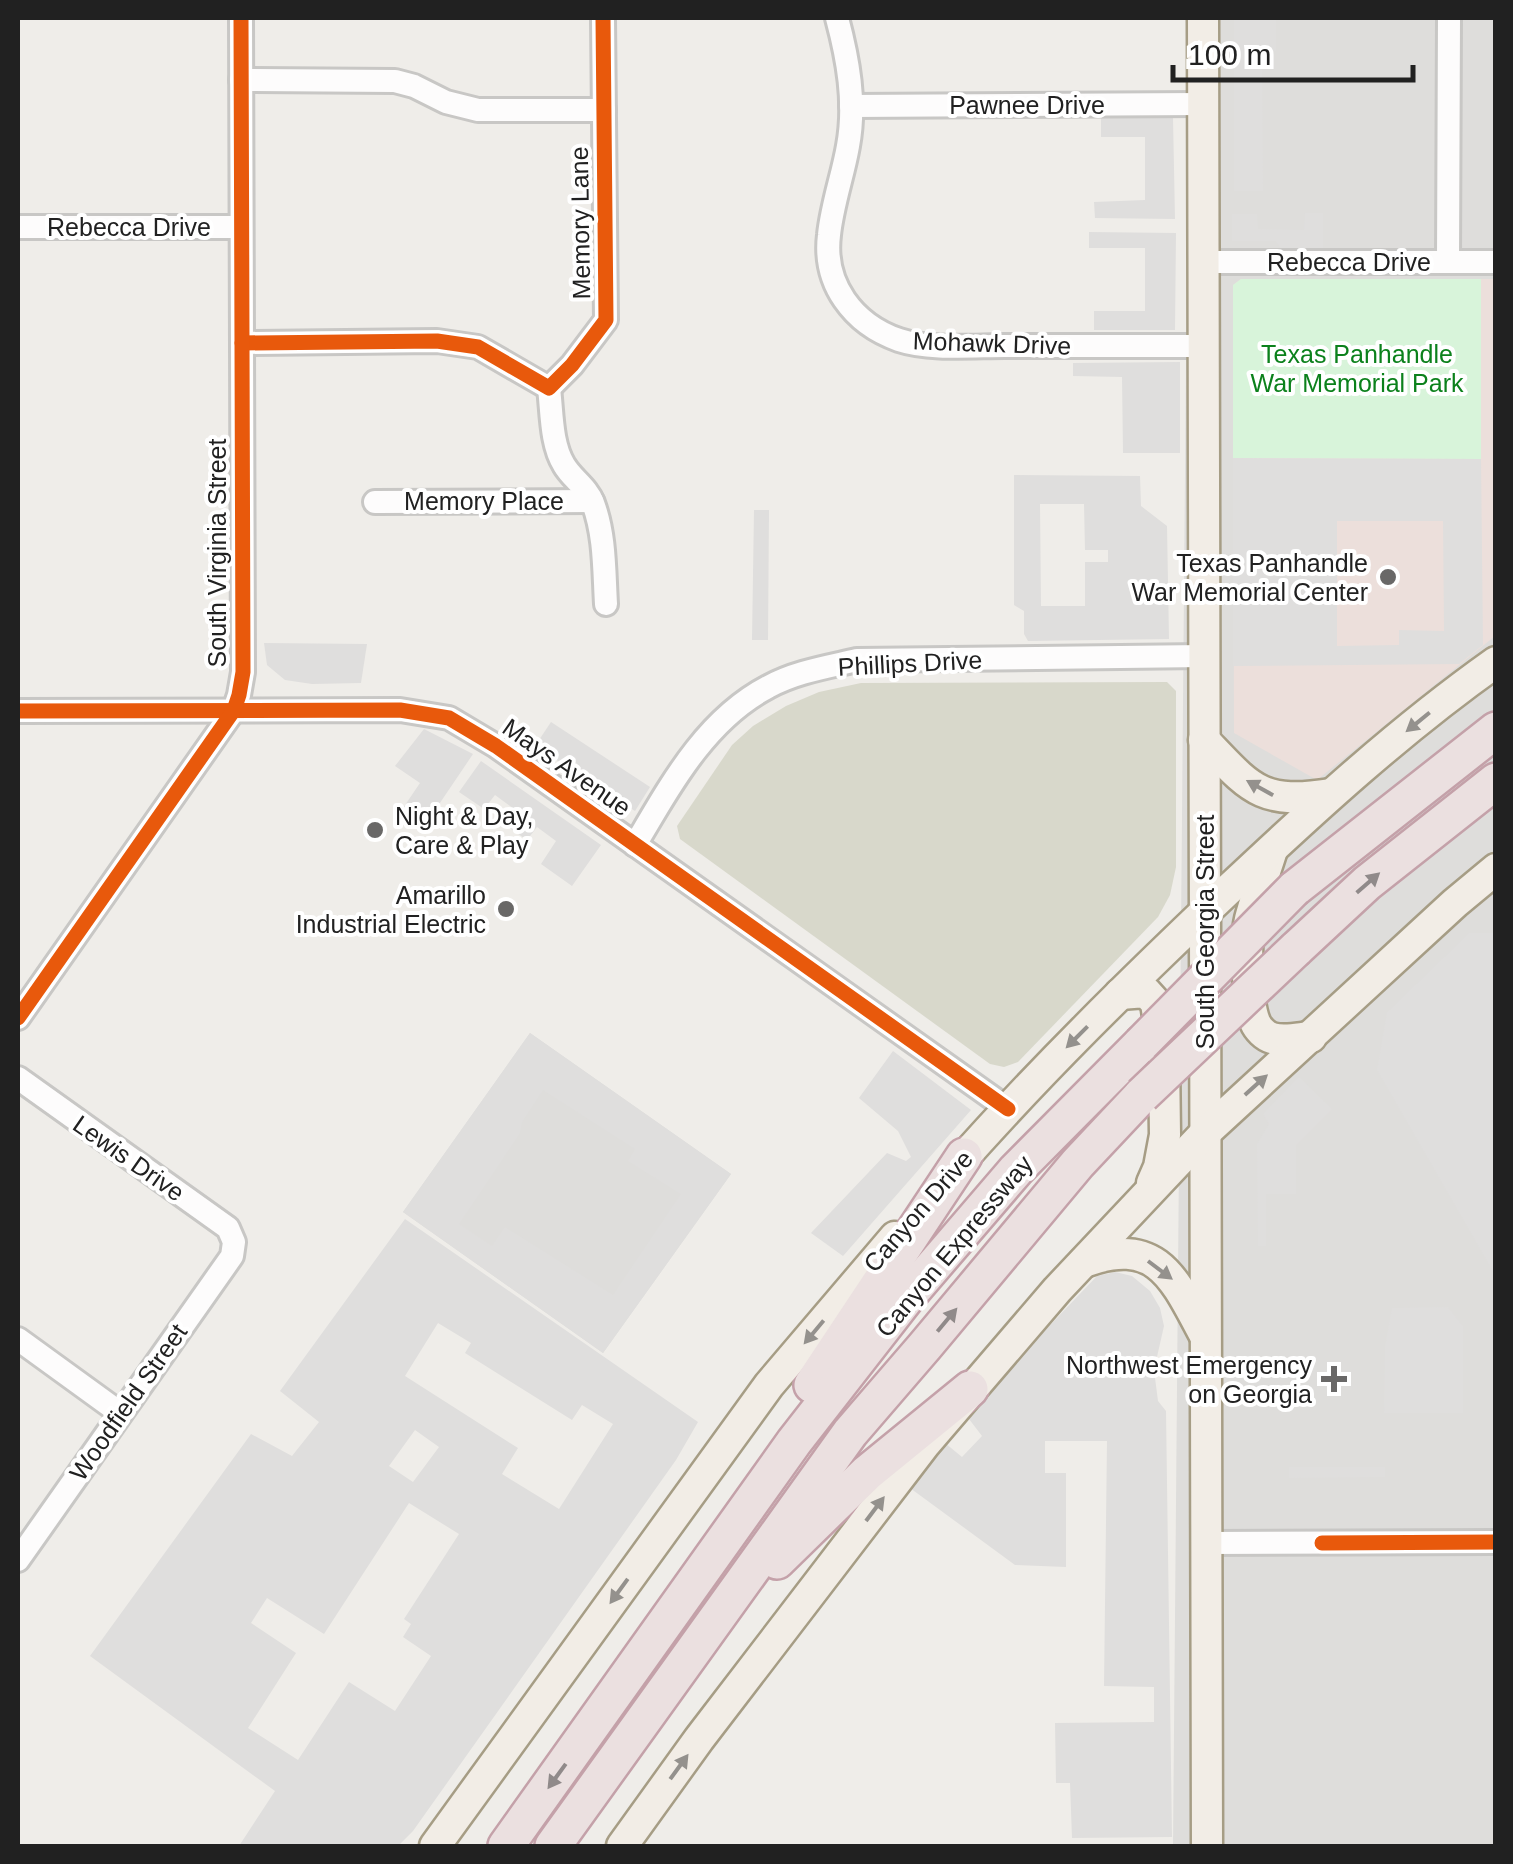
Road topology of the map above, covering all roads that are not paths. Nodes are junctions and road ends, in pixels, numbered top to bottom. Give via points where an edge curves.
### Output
1 (241, 18) edge
2 (603, 18) edge
3 (837, 18) edge
4 (1202, 18) edge
5 (1449, 18) edge
6 (241, 80) junction
7 (1203, 104) junction
8 (851, 106) junction
9 (604, 110) junction
10 (241, 226) junction
11 (18, 227) edge
12 (1203, 262) junction
13 (1448, 262) junction
14 (1496, 262) edge
15 (242, 343) junction
16 (1203, 346) junction
17 (549, 388) junction
18 (592, 501) junction
19 (375, 502) dead end
20 (606, 604) dead end
21 (1204, 656) junction
22 (1496, 662) edge
23 (234, 710) junction
24 (18, 711) edge
25 (1496, 730) edge
26 (1204, 740) junction
27 (1496, 781) edge
28 (1331, 794) junction
29 (634, 845) junction
30 (1273, 848) junction
31 (1496, 868) edge
32 (1205, 912) junction
33 (1120, 994) junction
34 (18, 1018) edge
35 (1311, 1036) junction
36 (18, 1078) edge
37 (1008, 1109) junction
38 (1205, 1133) junction
39 (964, 1156) junction
40 (1146, 1194) junction
41 (234, 1242) joint
42 (1084, 1262) junction
43 (1206, 1336) junction
44 (18, 1338) edge
45 (970, 1389) junction
46 (120, 1413) junction
47 (1496, 1542) edge
48 (1206, 1544) junction
49 (18, 1560) edge
50 (708, 1563) junction
51 (718, 1617) junction
52 (434, 1846) edge
53 (506, 1846) edge
54 (553, 1846) edge
55 (622, 1846) edge
56 (1207, 1846) edge

1 - 6 street, South Virginia Street
2 - 9 street, Memory Lane
3 - 8 street, Mohawk Drive
4 - 7 main road, South Georgia Street
5 - 13 street
6 - 9 street via 395,81 478,110
6 - 10 street, South Virginia Street
7 - 8 street, Pawnee Drive
7 - 12 main road, South Georgia Street
8 - 16 street, Mohawk Drive via 828,259 832,281 861,319 903,342 948,346
9 - 17 street, Memory Lane via 606,320
10 - 11 street, Rebecca Drive
10 - 15 street, South Virginia Street
12 - 13 street, Rebecca Drive
12 - 16 main road, South Georgia Street
13 - 14 street, Rebecca Drive
15 - 17 street via 436,341 478,347
15 - 23 street, South Virginia Street via 243,672
16 - 21 main road, South Georgia Street
17 - 18 street via 557,451
18 - 19 street, Memory Place
18 - 20 street via 603,543
21 - 26 main road, South Georgia Street
21 - 29 street, Phillips Drive via 856,660 806,672 735,709 700,744
22 -> 28 main road, Canyon Drive
23 - 24 street, Mays Avenue
23 - 29 street, Mays Avenue via 400,710 448,718
23 - 34 street, South Virginia Street
25 - 50 highway, Canyon Expressway, bridge via 1294,889 1016,1170 907,1297
28 -> 26 main road via 1268,795
26 - 32 main road, South Georgia Street
51 -> 27 highway, Canyon Expressway, bridge via 850,1433 1142,1094 1368,884
28 - 30 main road, Canyon Drive
29 - 37 street, Mays Avenue
30 - 32 main road, Canyon Drive
30 - 35 main road via 1249,921 1251,1004 1255,1022 1272,1038
31 - 35 main road
32 - 33 main road, Canyon Drive
32 - 38 main road, South Georgia Street
33 -> 37 main road, Canyon Drive
33 - 40 main road via 1140,990 1156,1002 1164,1058 1165,1135
38 -> 35 main road
36 - 41 street, Lewis Drive via 228,1228
37 - 39 main road, Canyon Drive
38 - 40 main road
38 - 43 main road, South Georgia Street
39 - 50 highway via 725,1520
39 -> 52 main road, Canyon Drive via 769,1384
40 - 42 main road
41 - 46 street, Woodfield Street via 232,1256
42 -> 43 main road via 1106,1254 1152,1262 1171,1276
42 - 45 main road
43 - 48 main road, South Georgia Street
44 - 46 street
45 - 51 highway via 867,1473
55 -> 45 main road
46 - 49 street, Woodfield Street
47 - 48 street
48 - 56 main road, South Georgia Street
50 -> 53 highway, Canyon Expressway
51 - 54 highway, Canyon Expressway

